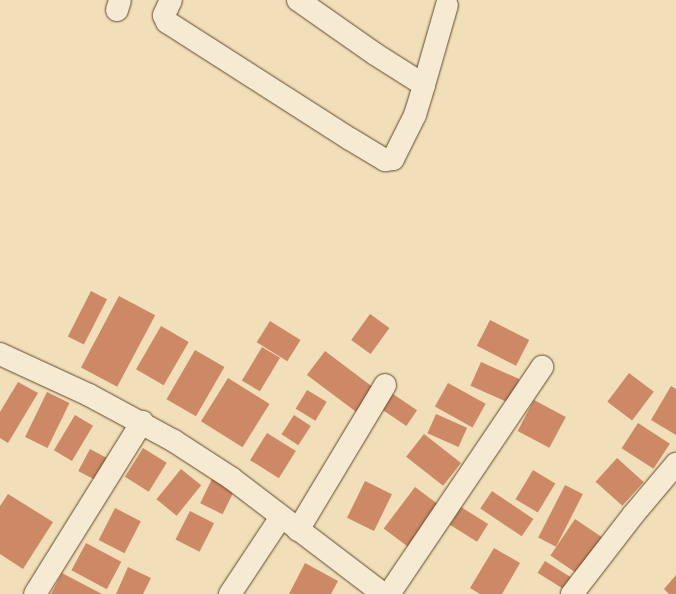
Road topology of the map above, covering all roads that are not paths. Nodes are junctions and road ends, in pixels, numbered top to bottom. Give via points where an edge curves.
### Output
1 (171, 0) edge
2 (298, 0) edge
3 (447, 5) dead end
4 (424, 85) junction
5 (0, 354) edge
6 (542, 367) dead end
7 (385, 385) dead end
8 (142, 422) junction
9 (676, 464) edge
10 (281, 517) junction
11 (298, 530) junction
12 (35, 594) edge
13 (230, 594) edge
14 (383, 594) edge
15 (389, 594) edge
16 (572, 594) edge

1 - 4 street via 164,15 167,22 385,160 391,160 395,156 414,115
2 - 4 street
3 - 4 street
5 - 8 street
6 - 15 street
7 - 11 street
8 - 10 street via 231,478
8 - 12 street
9 - 16 street via 632,515
10 - 11 street
10 - 13 street
11 - 14 street

